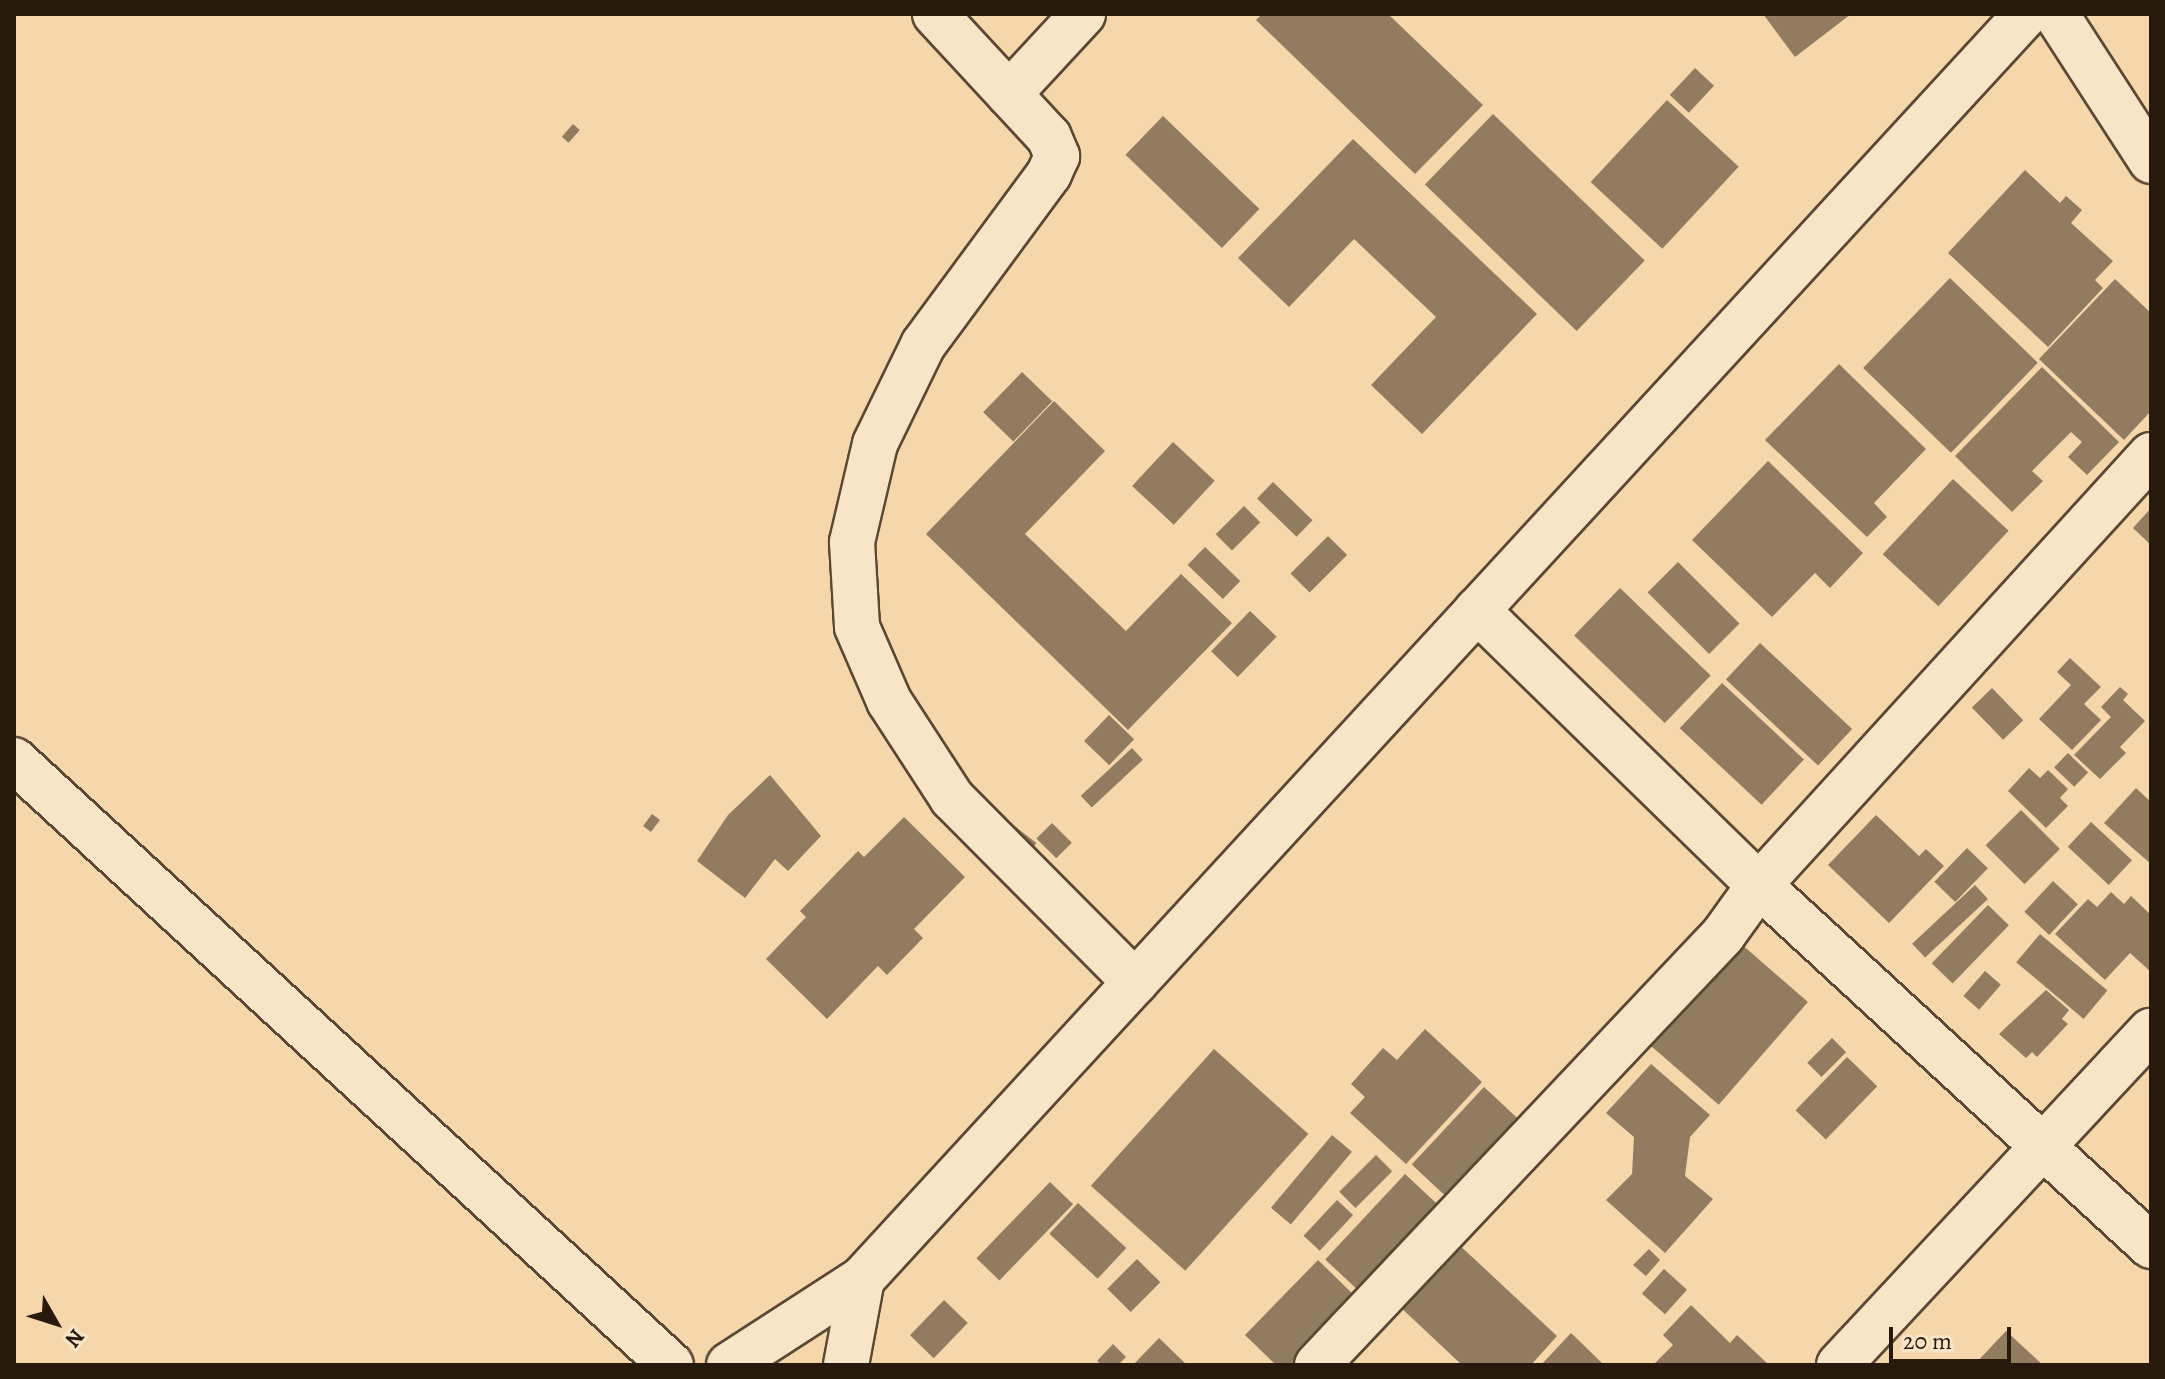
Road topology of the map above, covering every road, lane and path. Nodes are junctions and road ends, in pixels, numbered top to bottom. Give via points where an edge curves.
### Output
1 (935, 14) edge
2 (1083, 14) edge
3 (2026, 14) edge
4 (2056, 14) edge
5 (1009, 94) junction
6 (2151, 161) edge
7 (2151, 455) edge
8 (1477, 610) junction
9 (14, 760) edge
10 (1759, 885) junction
11 (1135, 982) junction
12 (2151, 1031) edge
13 (2046, 1145) junction
14 (2151, 1246) edge
15 (862, 1279) junction
16 (671, 1365) edge
17 (729, 1365) edge
18 (846, 1365) edge
19 (1317, 1365) edge
20 (1839, 1365) edge

1 - 5 street
2 - 5 street
3 - 8 street
4 - 6 street
5 - 11 street via 1049,137 1057,156 923,345 875,444 852,542 857,627 889,701 952,798
7 - 10 street
8 - 10 street
8 - 11 street
9 - 16 street
10 - 13 street
10 - 19 street via 1723,935
11 - 15 street
12 - 13 street
13 - 14 street
13 - 20 street
15 - 17 street
15 - 18 street

